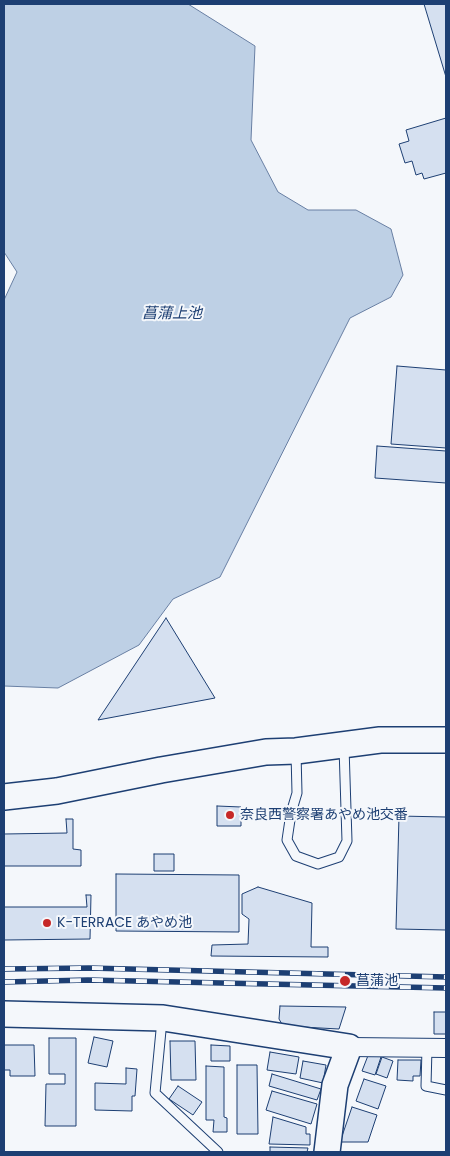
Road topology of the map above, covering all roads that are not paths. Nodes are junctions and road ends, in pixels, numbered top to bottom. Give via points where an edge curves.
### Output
1 (446, 740) edge
2 (344, 744) junction
3 (296, 751) junction
4 (4, 797) edge
5 (4, 1014) edge
6 (162, 1018) junction
7 (349, 1047) junction
8 (427, 1048) junction
9 (446, 1048) edge
10 (446, 1090) edge
11 (218, 1152) edge
12 (327, 1152) edge

1 - 2 street via 380,740
2 - 3 street
2 - 3 lane via 347,841 338,857 318,864 296,856 287,840 297,793
3 - 4 street via 266,752 57,791
5 - 6 street
6 - 7 street
6 - 11 lane via 155,1093
7 - 8 street
7 - 12 street via 335,1085
8 - 9 street
8 - 10 lane via 426,1086

